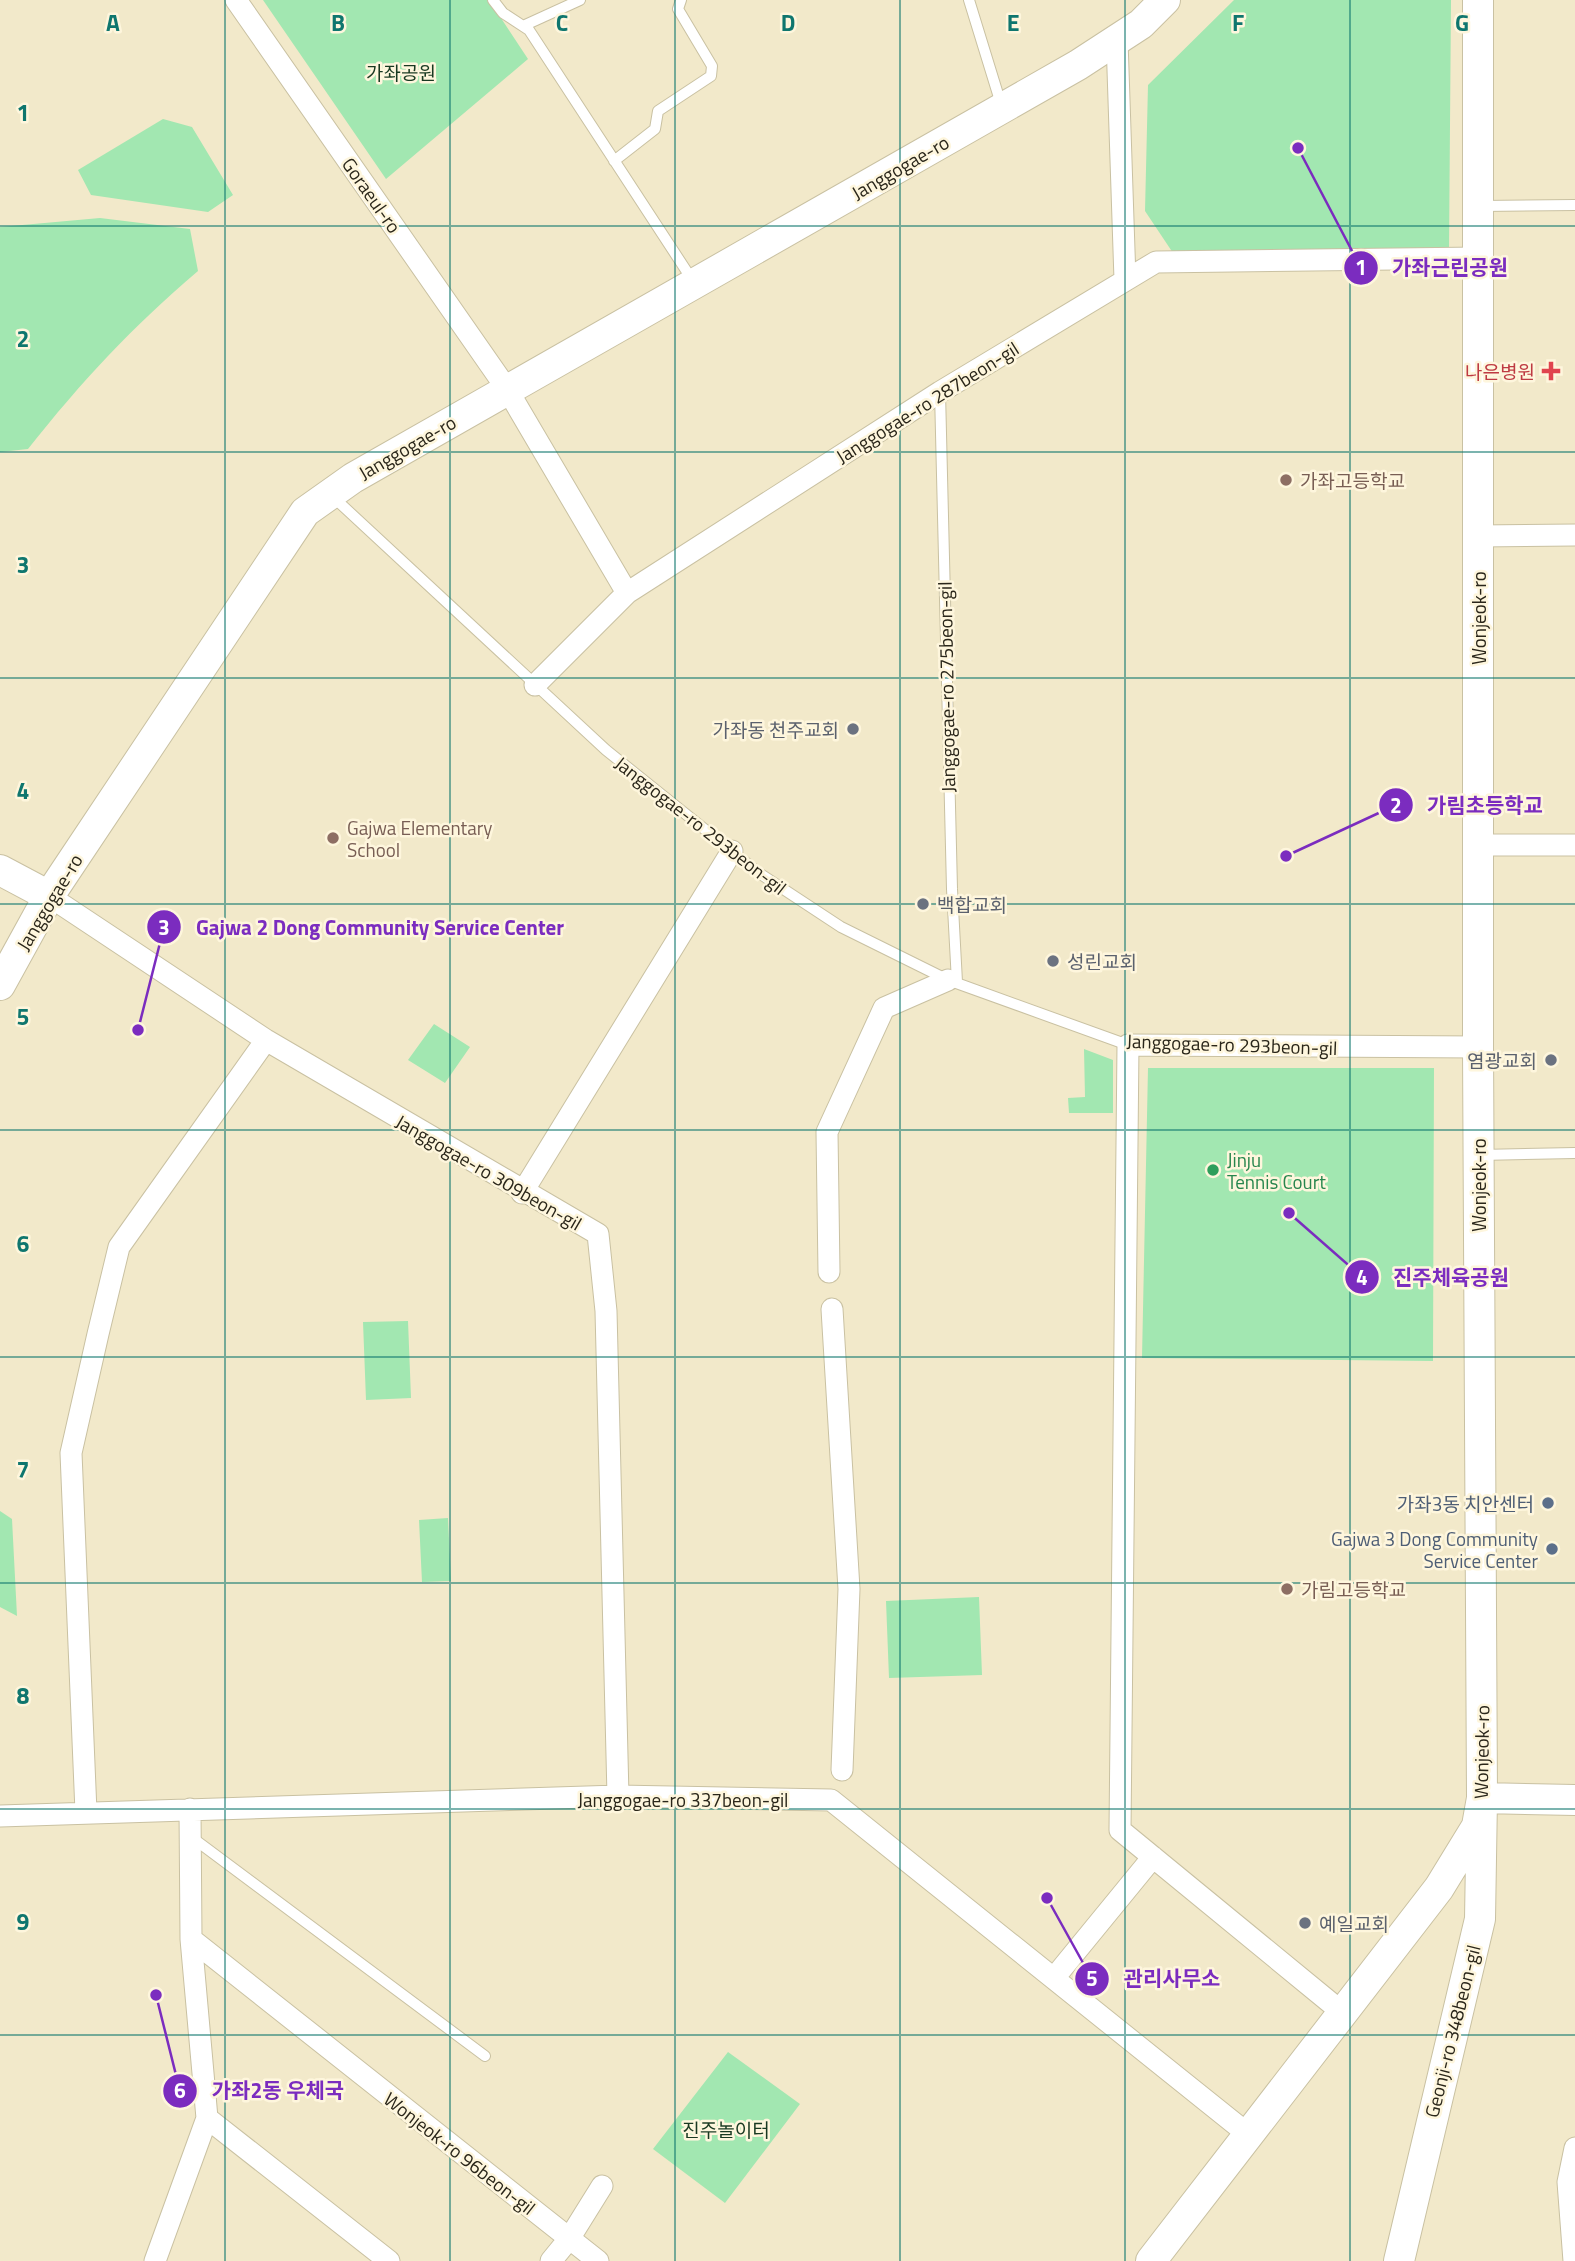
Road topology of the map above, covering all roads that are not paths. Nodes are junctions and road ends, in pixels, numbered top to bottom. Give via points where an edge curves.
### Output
1 (236, 0) edge
2 (493, 0) edge
3 (580, 0) edge
4 (681, 0) edge
5 (969, 0) edge
6 (1165, 0) edge
7 (1478, 0) edge
8 (523, 26) junction
9 (1117, 40) junction
10 (1002, 108) junction
11 (614, 161) junction
12 (1575, 205) edge
13 (1478, 206) junction
14 (1479, 258) junction
15 (1125, 280) junction
16 (694, 284) junction
17 (507, 389) junction
18 (940, 392) junction
19 (330, 494) junction
20 (1575, 535) edge
21 (1478, 536) junction
22 (627, 593) junction
23 (535, 685) junction
24 (1478, 845) junction
25 (1575, 845) edge
26 (732, 851) junction
27 (0, 870) edge
28 (49, 896) junction
29 (953, 981) junction
30 (0, 985) edge
31 (266, 1040) junction
32 (1128, 1045) junction
33 (1478, 1046) junction
34 (1575, 1153) edge
35 (1478, 1155) junction
36 (522, 1193) junction
37 (829, 1272) dead end
38 (832, 1308) dead end
39 (842, 1770) dead end
40 (618, 1796) junction
41 (1482, 1798) junction
42 (1575, 1800) edge
43 (190, 1809) junction
44 (86, 1812) junction
45 (0, 1816) edge
46 (190, 1835) junction
47 (1153, 1857) junction
48 (191, 1939) junction
49 (1054, 1978) junction
50 (1343, 2013) junction
51 (485, 2056) dead end
52 (207, 2118) junction
53 (1249, 2135) junction
54 (1575, 2148) edge
55 (602, 2186) dead end
56 (569, 2239) junction
57 (155, 2261) edge
58 (389, 2261) edge
59 (551, 2261) edge
60 (598, 2261) edge
61 (1151, 2261) edge
62 (1399, 2261) edge
63 (1574, 2261) edge

1 - 17 street, Goraeul-ro
2 - 8 lane
3 - 8 lane
4 - 11 lane via 678,9 712,66 711,76 658,111 655,129
5 - 10 lane
6 - 9 street, Janggogae-ro
7 - 13 street, Wonjeok-ro
8 - 11 lane
9 - 10 street, Janggogae-ro
9 - 15 street
10 - 16 street, Janggogae-ro
11 - 16 lane
12 - 13 lane
13 - 14 street, Wonjeok-ro
14 - 15 street, Janggogae-ro 287beon-gil via 1156,262
14 - 21 street, Wonjeok-ro
15 - 18 street, Janggogae-ro 287beon-gil
16 - 17 street, Janggogae-ro
17 - 19 street, Janggogae-ro
17 - 22 street
18 - 22 street, Janggogae-ro 287beon-gil
18 - 29 lane, Janggogae-ro 275beon-gil
19 - 23 lane, Janggogae-ro 293beon-gil
19 - 28 street, Janggogae-ro via 297,523
20 - 21 street
21 - 24 street, Wonjeok-ro
22 - 23 street, Janggogae-ro 287beon-gil
23 - 26 lane, Janggogae-ro 293beon-gil via 606,750
24 - 25 street
24 - 33 street, Wonjeok-ro
26 - 29 lane, Janggogae-ro 293beon-gil via 841,927
26 - 36 street
27 - 28 street
28 - 30 street, Janggogae-ro
28 - 31 street, Janggogae-ro 309beon-gil
29 - 32 lane, Janggogae-ro 293beon-gil
29 - 37 street via 884,1008 827,1132
31 - 36 street, Janggogae-ro 309beon-gil
31 - 44 street via 118,1247 71,1453
32 - 33 street, Janggogae-ro 293beon-gil
32 - 47 street via 1120,1830
33 - 35 street, Wonjeok-ro
34 - 35 lane
35 - 41 street, Wonjeok-ro
36 - 40 street, Janggogae-ro 309beon-gil via 598,1234 606,1311
38 - 39 street via 849,1589
40 - 43 street, Janggogae-ro 337beon-gil
40 - 49 street, Janggogae-ro 337beon-gil via 831,1800
41 - 42 street
41 - 50 street, Wonjeok-ro via 1477,1826 1439,1888
41 - 62 street, Geonji-ro 348beon-gil via 1479,1919
43 - 44 street, Janggogae-ro 337beon-gil
43 - 46 street
44 - 45 street, Janggogae-ro 337beon-gil
46 - 48 street
46 - 51 lane
47 - 49 street
47 - 50 street
48 - 52 street
48 - 56 street, Wonjeok-ro 96beon-gil
49 - 53 street, Janggogae-ro 337beon-gil
50 - 53 street, Wonjeok-ro
52 - 57 street
52 - 58 street
53 - 61 street, Wonjeok-ro
54 - 63 street via 1568,2182
55 - 56 street
56 - 59 street
56 - 60 street, Wonjeok-ro 96beon-gil

